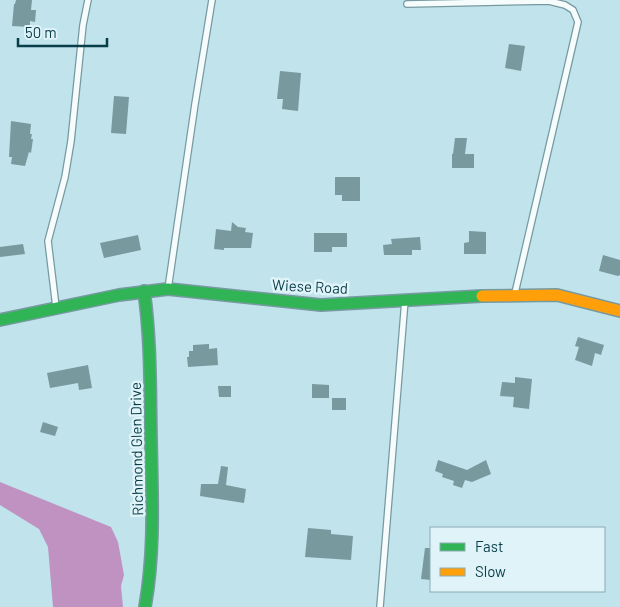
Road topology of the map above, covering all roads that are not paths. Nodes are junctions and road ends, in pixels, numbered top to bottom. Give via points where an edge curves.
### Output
1 (88, 0) edge
2 (212, 0) edge
3 (407, 4) dead end
4 (168, 289) junction
5 (144, 291) junction
6 (514, 295) junction
7 (405, 300) junction
8 (56, 309) junction
9 (620, 311) edge
10 (0, 320) edge
11 (145, 607) edge
12 (380, 607) edge

1 - 8 lane via 66,177 48,241
2 - 4 lane
3 - 6 lane via 549,1 573,10 578,22
4 - 5 street, Wiese Road
4 - 7 street, Wiese Road via 321,305
5 - 8 street, Wiese Road
5 - 11 street, Richmond Glen Drive via 148,311 152,490 151,552
6 - 7 street, Wiese Road
6 - 9 street, Wiese Road via 557,295
7 - 12 lane
8 - 10 street, Wiese Road

